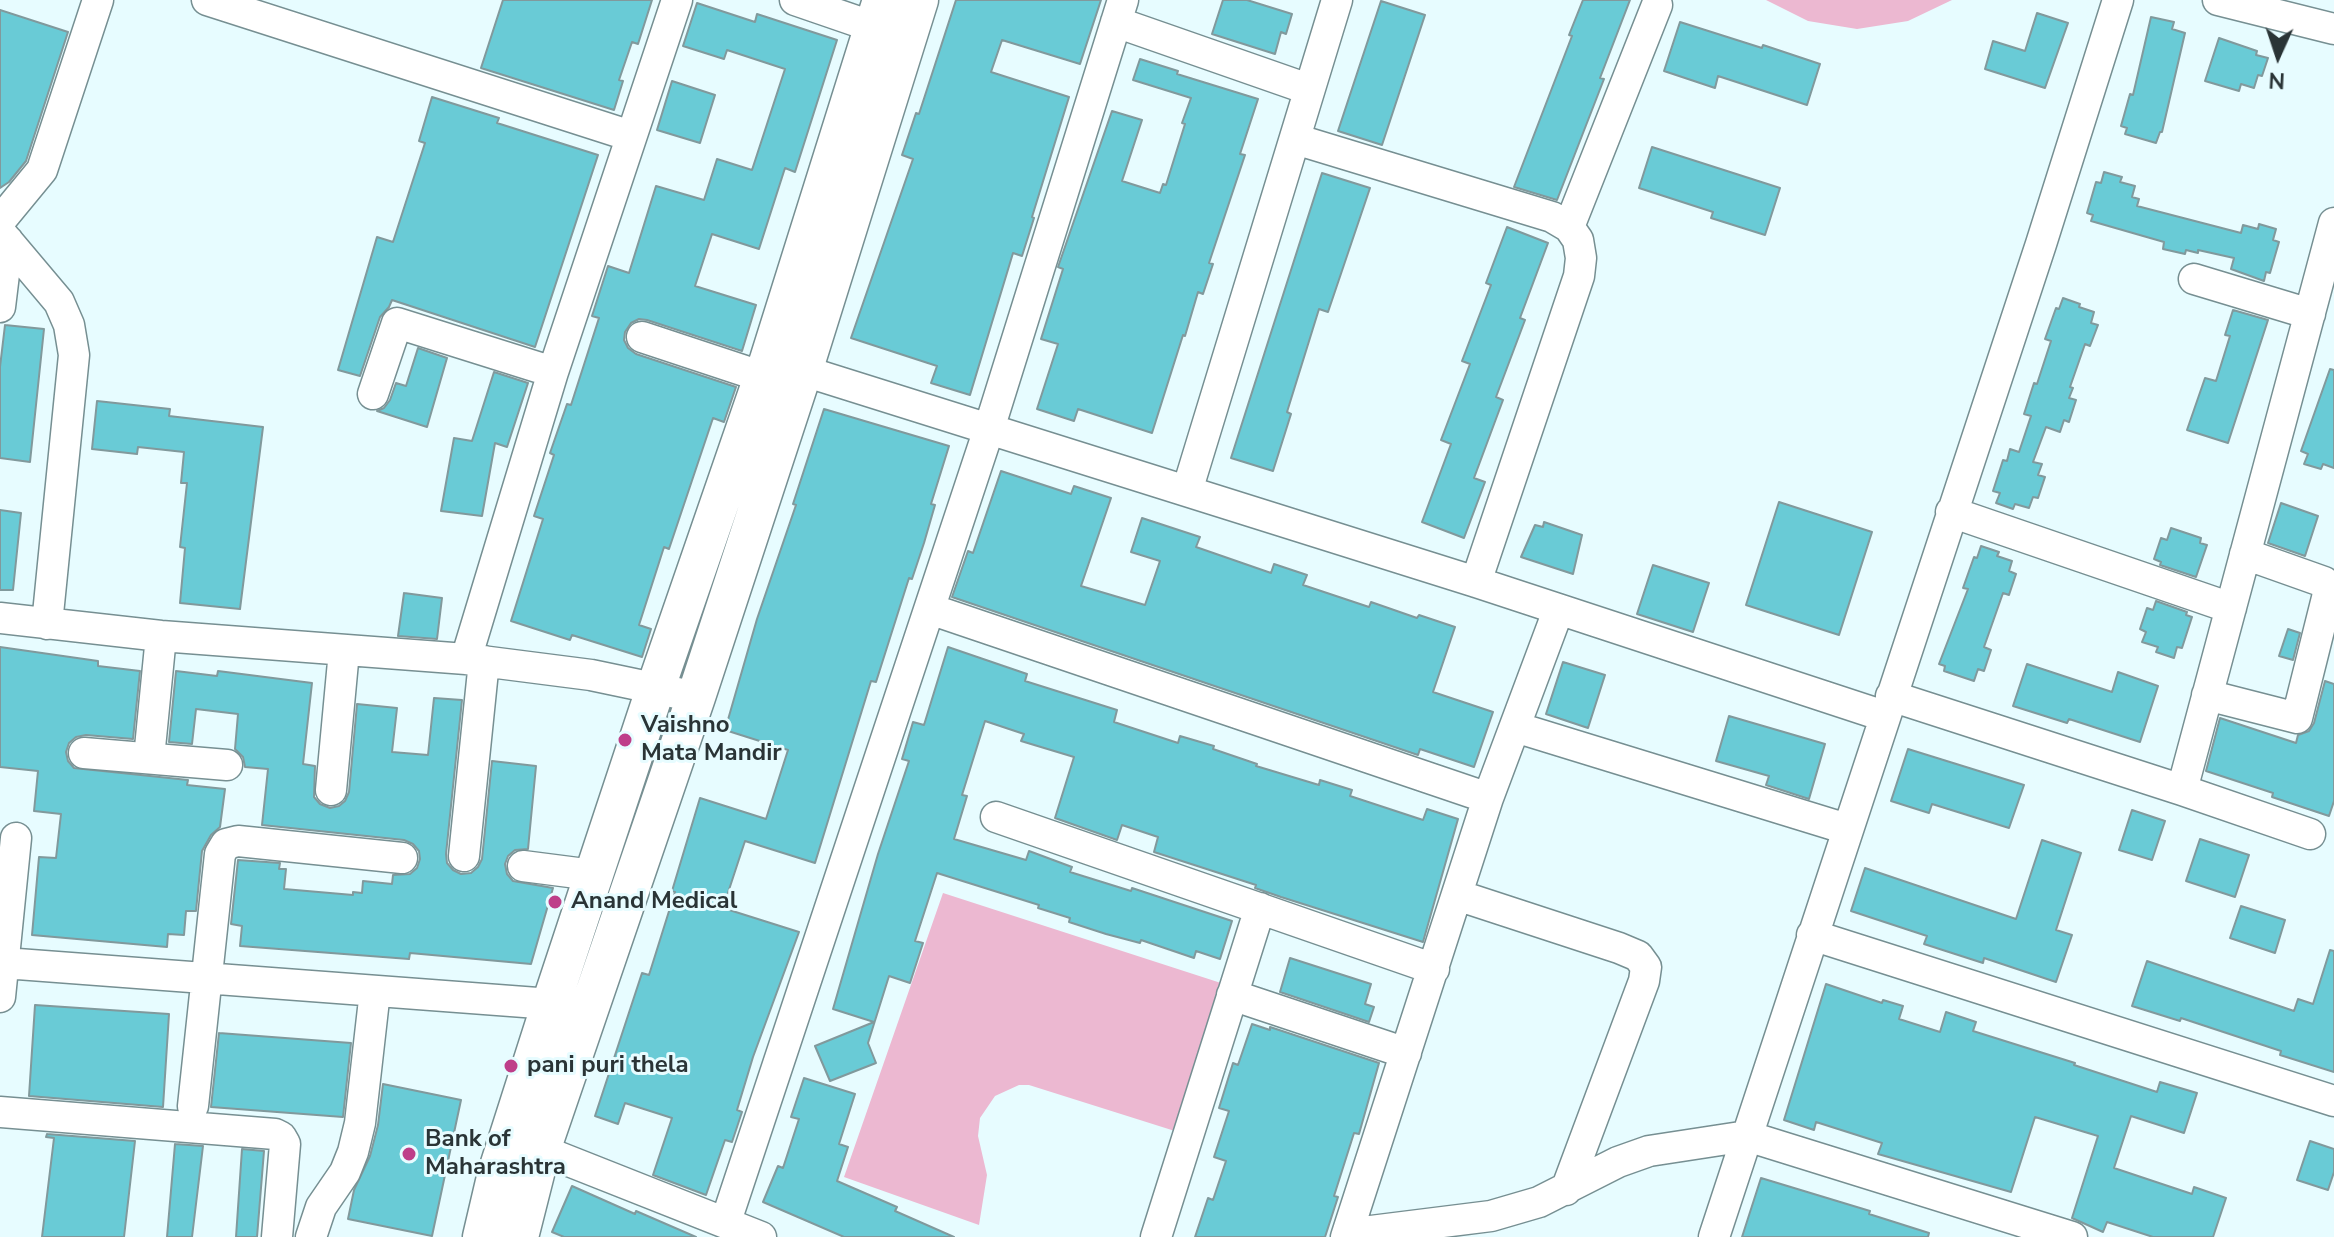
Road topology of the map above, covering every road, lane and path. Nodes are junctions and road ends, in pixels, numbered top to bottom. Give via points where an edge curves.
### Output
1 (98, 0) edge
2 (207, 0) edge
3 (677, 0) edge
4 (795, 0) edge
5 (919, 0) edge
6 (1337, 0) edge
7 (2118, 0) edge
8 (2218, 0) edge
9 (1657, 5) dead end
10 (1119, 11) edge
11 (887, 21) edge
12 (2334, 29) edge
13 (1308, 89) junction
14 (631, 136) junction
15 (1295, 139) junction
16 (2334, 223) edge
17 (1569, 227) junction
18 (3, 231) edge
19 (2194, 279) dead end
20 (0, 307) edge
21 (2310, 314) junction
22 (642, 337) dead end
23 (778, 369) junction
24 (553, 372) junction
25 (373, 394) dead end
26 (989, 429) junction
27 (1187, 491) junction
28 (1951, 512) junction
29 (2245, 554) junction
30 (1476, 582) junction
31 (2231, 608) junction
32 (930, 609) junction
33 (1558, 611) junction
34 (0, 618) edge
35 (47, 624) junction
36 (161, 636) junction
37 (344, 651) junction
38 (475, 660) junction
39 (656, 687) junction
40 (2207, 695) junction
41 (696, 697) junction
42 (1887, 706) junction
43 (1515, 727) junction
44 (84, 753) dead end
45 (149, 758) junction
46 (227, 765) dead end
47 (331, 790) dead end
48 (2182, 790) junction
49 (1488, 798) junction
50 (996, 817) dead end
51 (1847, 829) junction
52 (2310, 834) dead end
53 (16, 838) dead end
54 (464, 856) dead end
55 (402, 858) dead end
56 (523, 866) dead end
57 (593, 875) junction
58 (1457, 895) junction
59 (1260, 908) junction
60 (1812, 935) junction
61 (4, 963) junction
62 (1434, 969) junction
63 (206, 978) junction
64 (375, 991) junction
65 (1232, 995) junction
66 (0, 997) edge
67 (551, 1004) junction
68 (1406, 1053) junction
69 (2334, 1101) edge
70 (193, 1106) dead end
71 (0, 1112) edge
72 (1747, 1136) junction
73 (541, 1150) junction
74 (1566, 1190) junction
75 (726, 1221) junction
76 (1487, 1227) edge
77 (1346, 1236) edge
78 (277, 1237) edge
79 (311, 1237) edge
80 (482, 1237) edge
81 (519, 1237) edge
82 (761, 1237) edge
83 (1156, 1237) edge
84 (1714, 1237) edge
85 (2072, 1237) edge

1 - 18 street via 42,170
2 - 14 street
3 - 14 street
4 - 11 street
5 - 11 main road
6 - 13 street
7 - 28 street
8 - 12 street
9 - 17 street
10 - 13 street
10 - 26 street
11 - 23 main road
13 - 15 street
14 - 24 street
15 - 17 street via 1552,217
15 - 27 street
16 - 21 street
17 - 30 street via 1578,240 1579,276
18 - 20 street
18 - 35 street via 59,302 74,355
19 - 21 street
21 - 29 street
22 - 23 street
23 - 26 street
23 - 39 main road
23 - 41 main road
24 - 25 street via 397,323
24 - 38 street
26 - 27 street
26 - 32 street
27 - 30 street
28 - 31 street
28 - 42 street
29 - 31 street
29 - 40 street via 2324,582 2328,594 2297,718
30 - 33 street
31 - 40 street
32 - 49 street
32 - 75 street
33 - 42 street
33 - 43 street
34 - 35 street
35 - 36 street
36 - 37 street
36 - 45 street
37 - 38 street
37 - 47 street
38 - 39 street
38 - 54 street
39 - 41 street
39 - 57 main road
40 - 48 street
41 - 73 main road
42 - 48 street
42 - 51 street
43 - 49 street
43 - 51 street
44 - 45 street
45 - 46 street
48 - 52 street
49 - 58 street
50 - 59 street
51 - 60 street
53 - 61 street
55 - 63 street via 226,844 220,854
56 - 57 street
57 - 67 main road
58 - 62 street
58 - 74 street via 1619,948 1638,956 1646,967
59 - 62 street
59 - 65 street
60 - 69 street
60 - 72 street
61 - 63 street
61 - 66 street
62 - 68 street
63 - 64 street
63 - 70 street
64 - 67 street
64 - 79 street via 353,1152 321,1207
65 - 68 street
65 - 83 street
67 - 80 main road
68 - 77 street
71 - 78 street via 275,1134 285,1144
72 - 74 street via 1649,1151
72 - 84 street
72 - 85 street
73 - 75 street
73 - 81 main road
74 - 76 street
75 - 82 street
76 - 77 street

